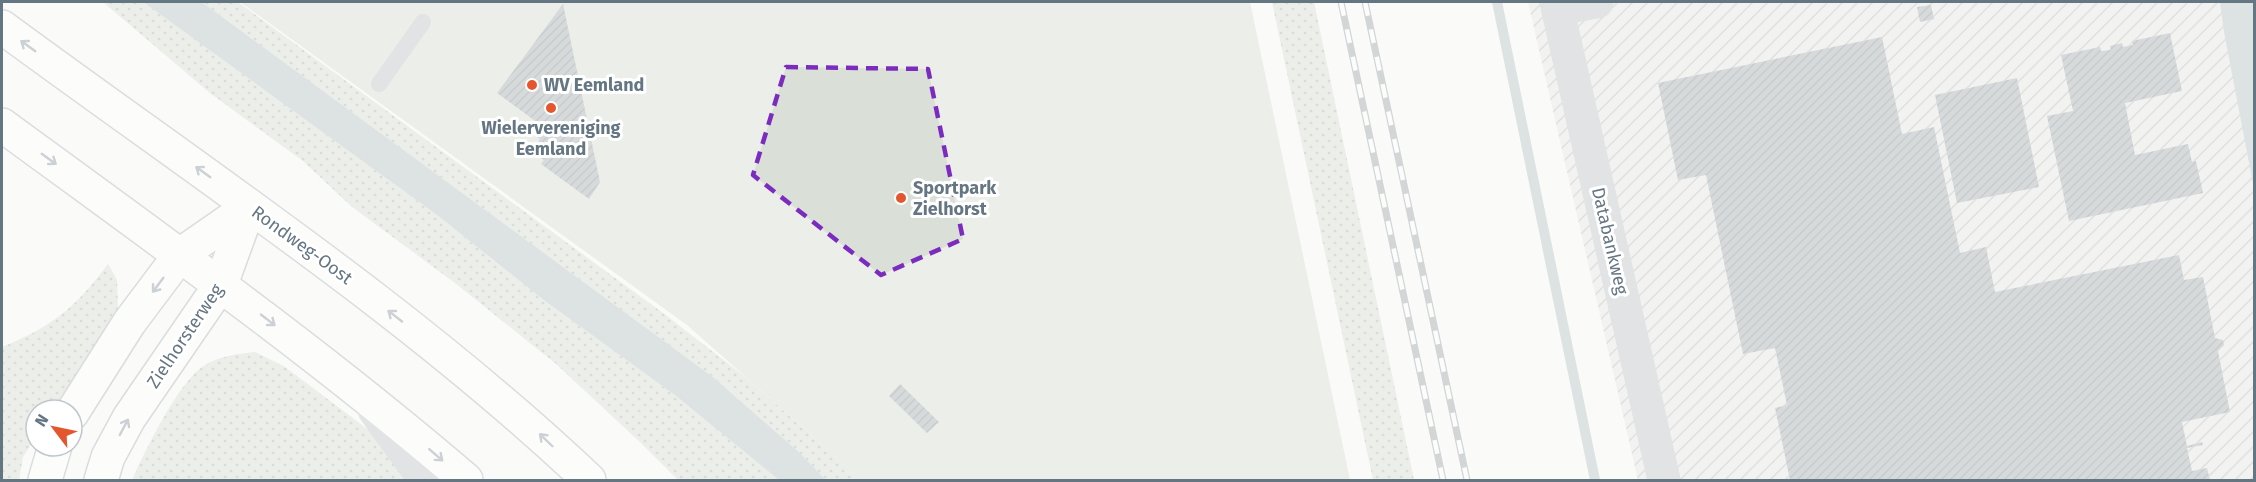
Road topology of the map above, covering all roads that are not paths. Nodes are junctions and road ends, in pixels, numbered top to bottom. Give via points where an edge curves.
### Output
1 (1597, 2) edge
2 (1557, 5) edge
3 (423, 22) dead end
4 (2, 27) edge
5 (379, 84) dead end
6 (2, 125) edge
7 (249, 207) junction
8 (180, 255) junction
9 (221, 284) junction
10 (362, 394) junction
11 (81, 398) edge
12 (51, 458) edge
13 (45, 480) edge
14 (101, 480) edge
15 (425, 480) edge
16 (466, 480) edge
17 (588, 480) edge
18 (1664, 480) edge

1 - 2 street
2 - 18 street, Databankweg
3 - 5 lane
7 -> 4 main road, Rondweg-Oost
6 -> 8 main road
7 - 8 main road
7 - 9 main road, Zielhorsterweg
17 -> 7 main road, Rondweg-Oost via 463,370
8 - 9 main road
8 -> 11 main road via 129,322
9 -> 10 main road
14 -> 9 main road, Zielhorsterweg via 108,457 129,418
10 - 15 street
10 -> 16 main road
12 - 13 main road

